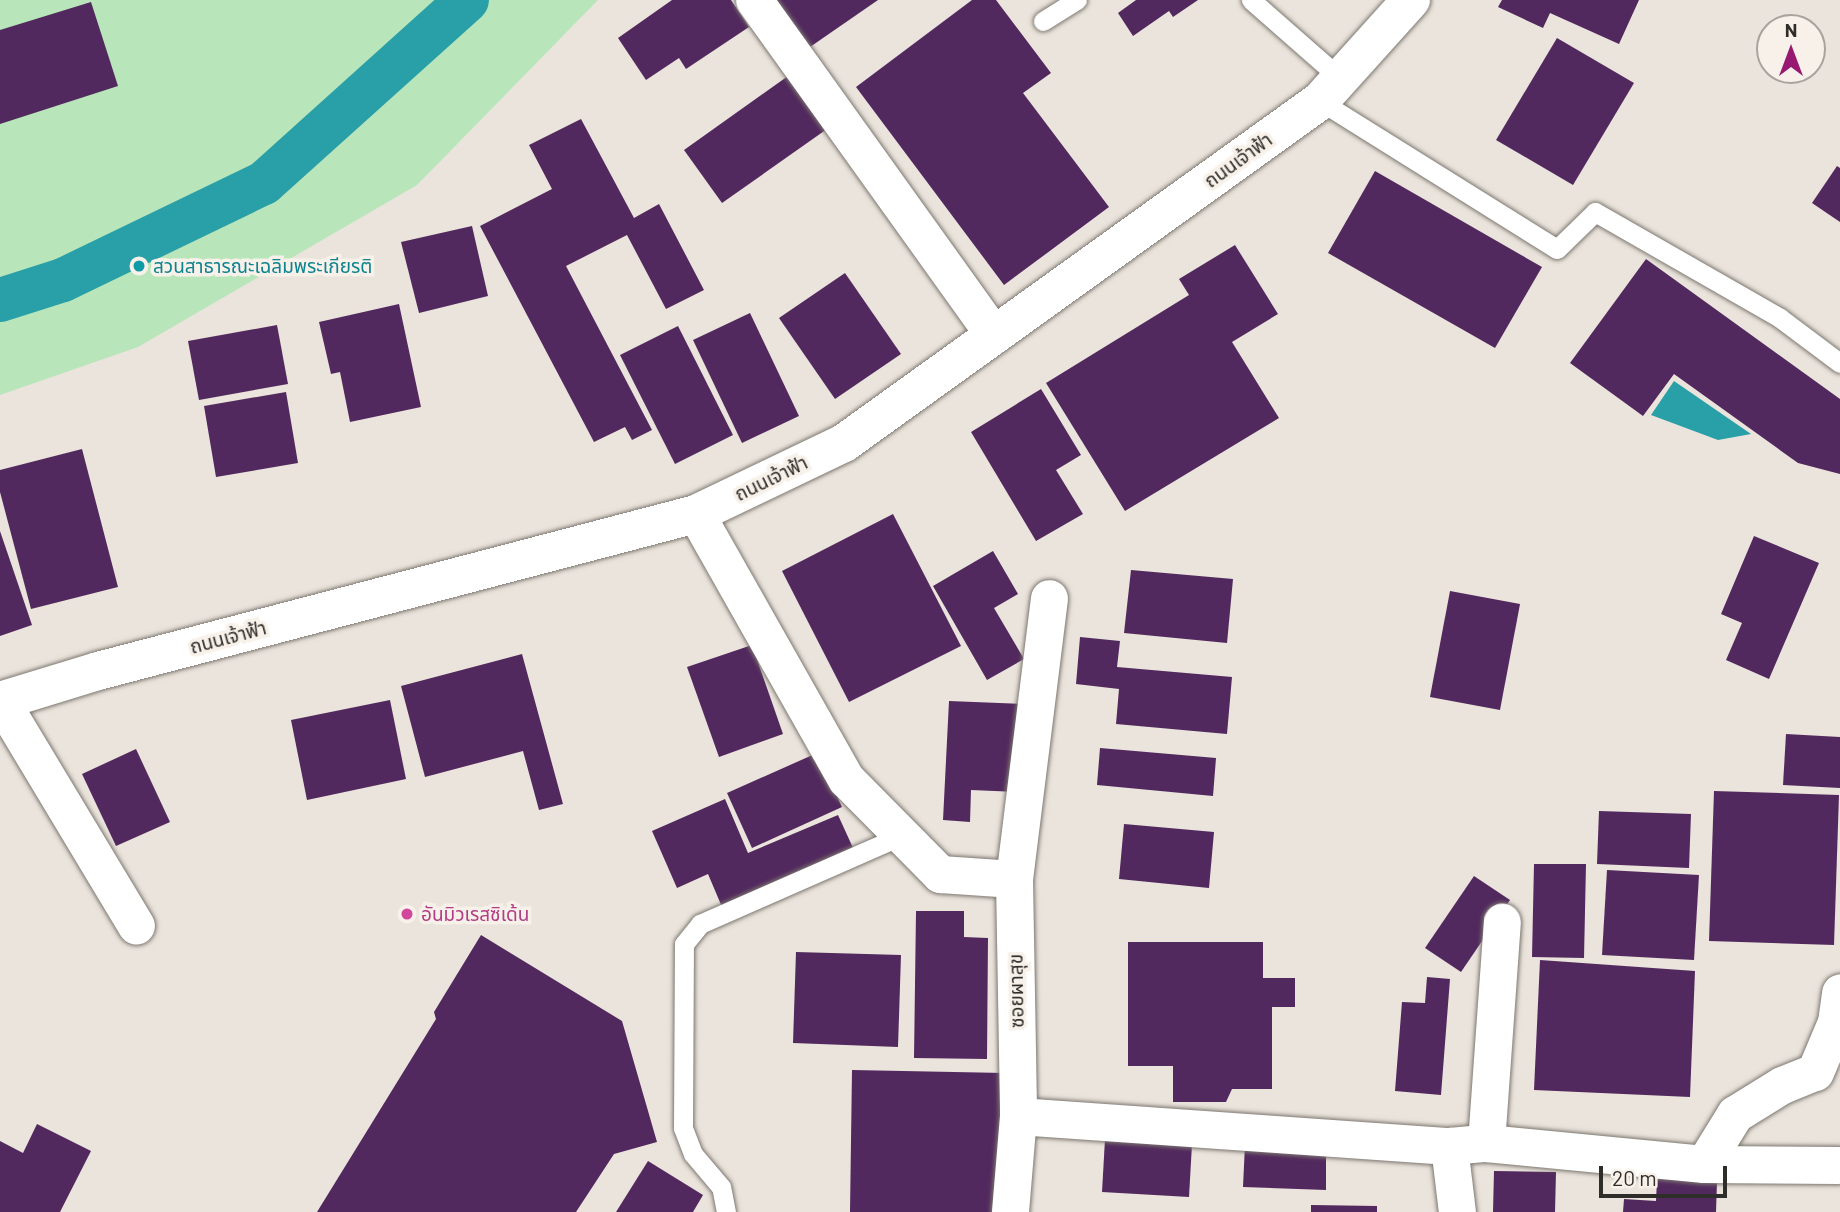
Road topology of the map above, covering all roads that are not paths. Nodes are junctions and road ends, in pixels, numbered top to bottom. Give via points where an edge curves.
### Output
1 (754, 0) edge
2 (1077, 0) edge
3 (1251, 0) edge
4 (1411, 0) edge
5 (1043, 22) dead end
6 (1331, 90) junction
7 (994, 335) junction
8 (1840, 363) edge
9 (696, 514) junction
10 (1049, 598) dead end
11 (0, 701) edge
12 (900, 836) junction
13 (1014, 878) junction
14 (1502, 922) dead end
15 (136, 926) dead end
16 (1840, 992) edge
17 (1018, 1116) junction
18 (1486, 1143) junction
19 (1449, 1146) junction
20 (1704, 1164) junction
21 (1839, 1165) edge
22 (726, 1212) edge
23 (1010, 1212) edge
24 (1457, 1212) edge

1 - 7 street
2 - 5 lane
3 - 6 lane
4 - 6 main road, ถนนเจ้าฟ้า
6 - 7 main road, ถนนเจ้าฟ้า
6 - 8 lane via 1557,249 1595,212 1780,318
7 - 9 main road, ถนนเจ้าฟ้า via 844,443
9 - 11 main road, ถนนเจ้าฟ้า
9 - 12 street via 846,779
10 - 13 street, ซอยผาสุข
11 - 15 street
12 - 13 street via 940,874
12 - 22 lane via 700,924 684,944 683,1128 693,1154 721,1187
13 - 17 street, ซอยผาสุข
14 - 18 street
16 - 20 street via 1836,1022 1815,1072 1782,1085 1735,1114
17 - 19 street
17 - 23 street, ซอยผาสุข
18 - 19 street
18 - 20 street
19 - 24 street
20 - 21 street

